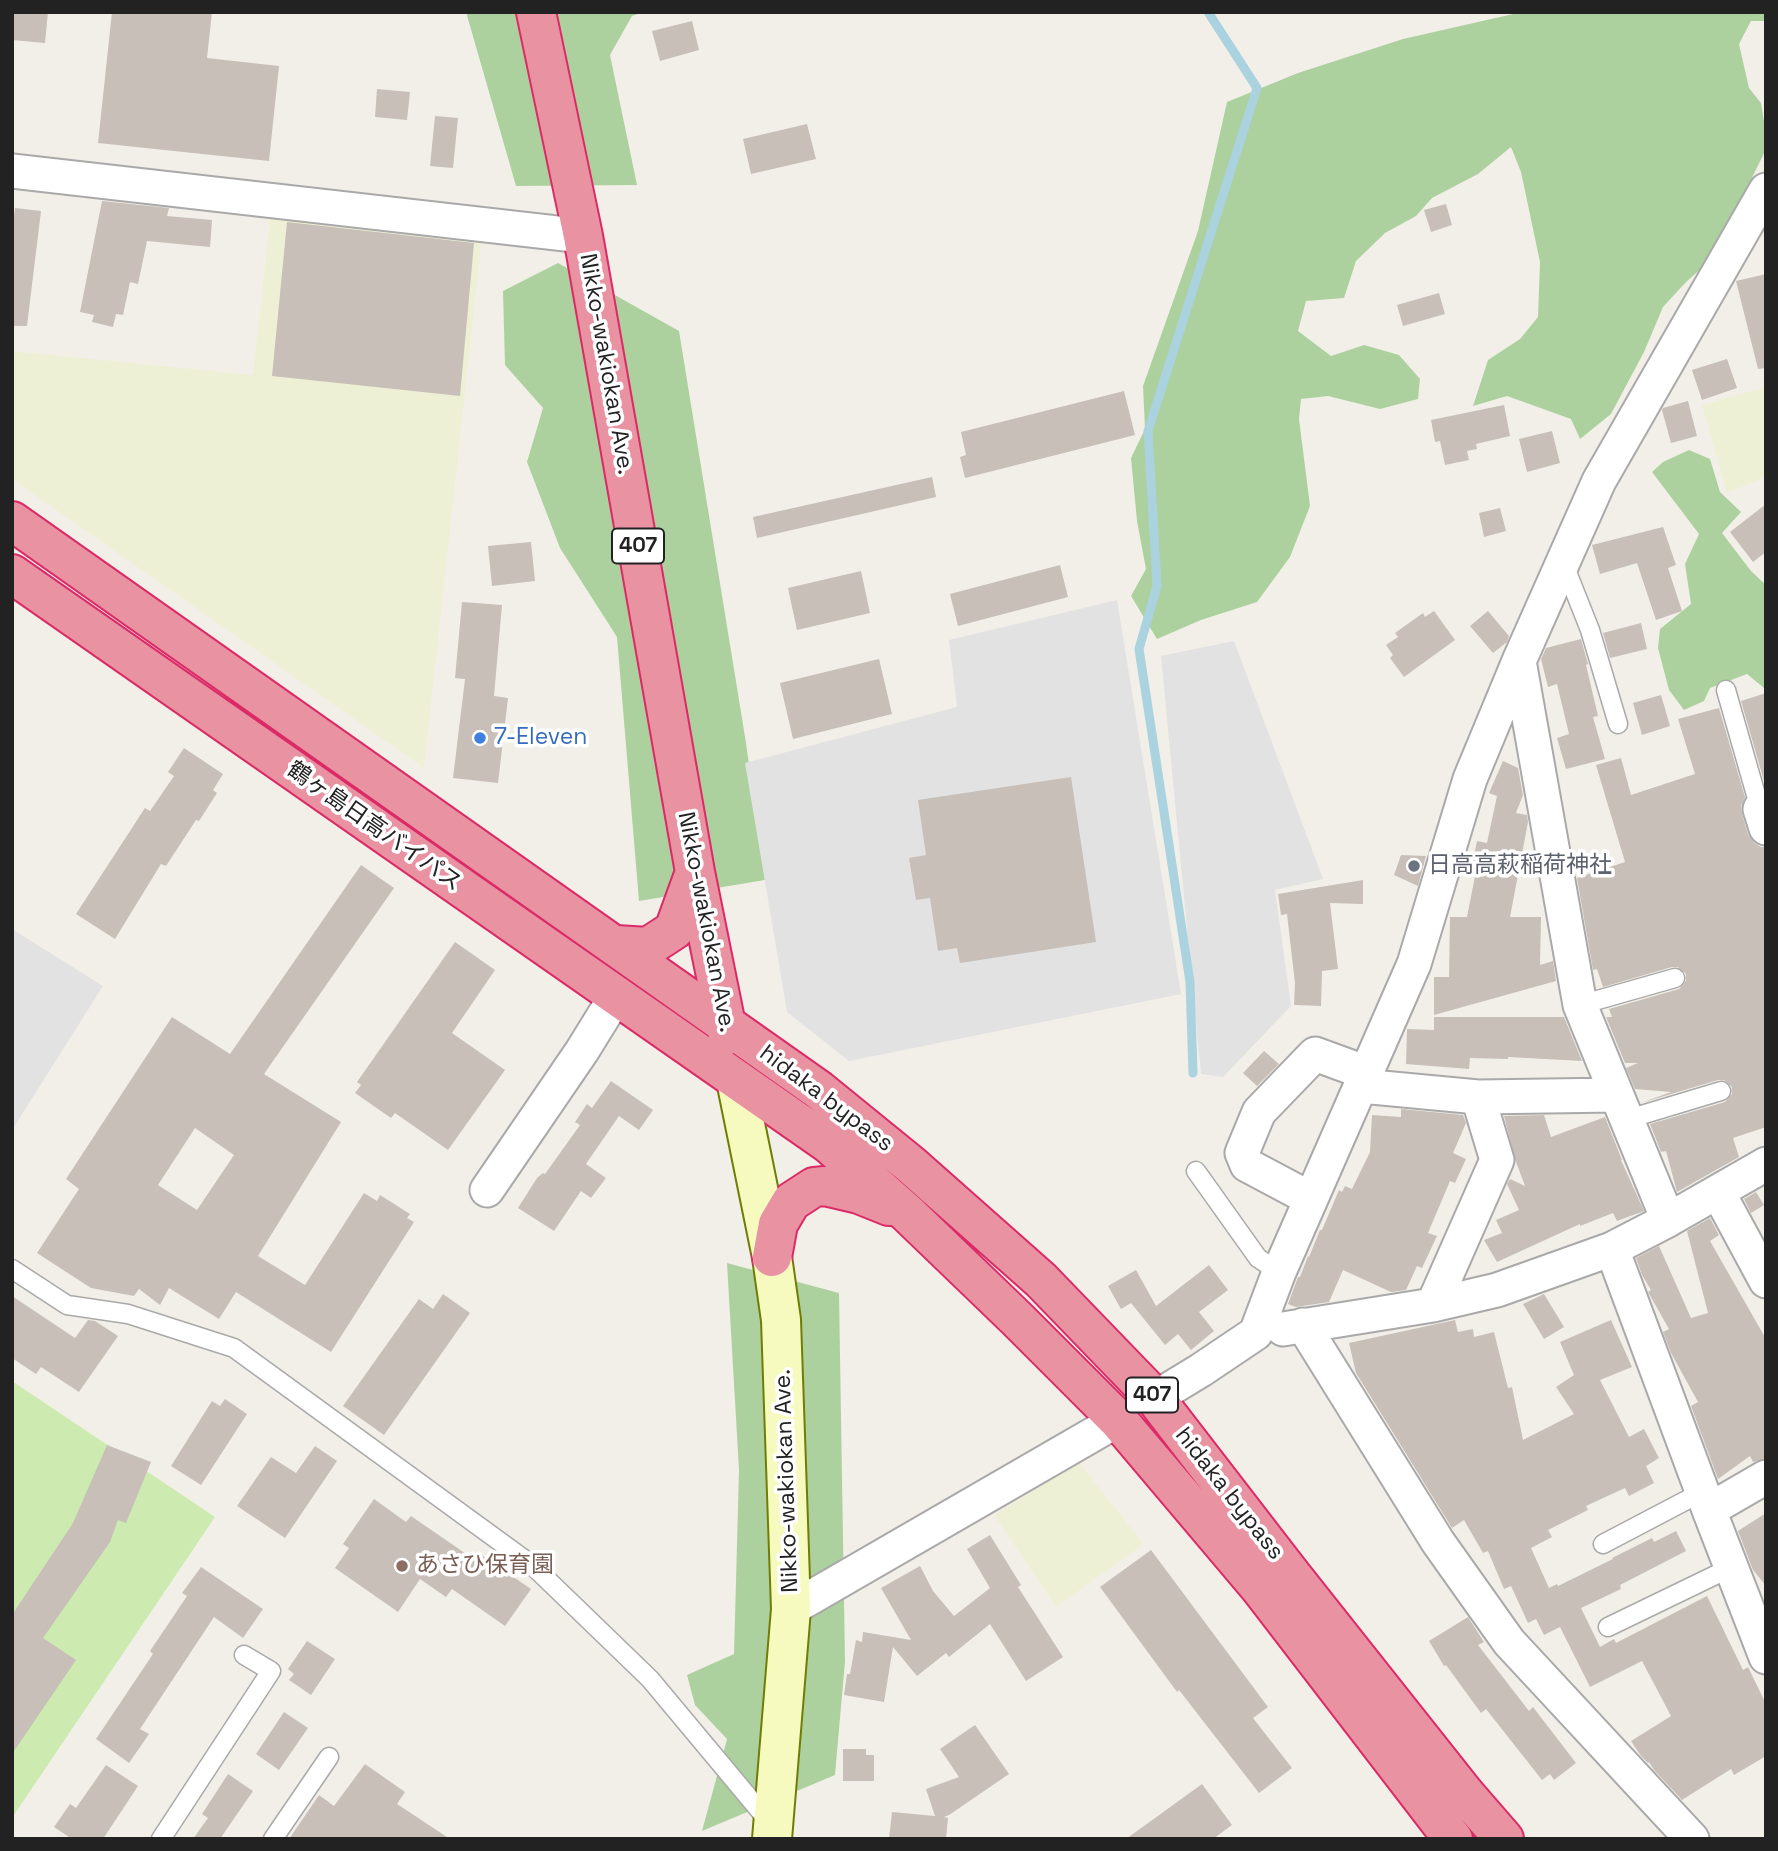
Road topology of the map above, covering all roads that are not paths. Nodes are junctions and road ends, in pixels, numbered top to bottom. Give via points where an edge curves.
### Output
1 (536, 12) edge
2 (12, 171) edge
3 (1766, 190) edge
4 (583, 236) junction
5 (12, 521) edge
6 (1563, 562) junction
7 (12, 573) edge
8 (1519, 662) junction
9 (1726, 690) dead end
10 (1618, 724) dead end
11 (1764, 815) edge
12 (695, 872) junction
13 (616, 946) junction
14 (1675, 978) dead end
15 (616, 996) junction
16 (1580, 1004) junction
17 (726, 1024) junction
18 (1364, 1079) junction
19 (736, 1080) junction
20 (1721, 1091) dead end
21 (1478, 1097) junction
22 (1622, 1107) junction
23 (1766, 1164) edge
24 (1196, 1171) dead end
25 (487, 1190) dead end
26 (1718, 1192) junction
27 (1311, 1199) junction
28 (907, 1213) junction
29 (1668, 1220) junction
30 (1612, 1249) junction
31 (772, 1256) junction
32 (12, 1269) edge
33 (1279, 1272) junction
34 (1766, 1281) edge
35 (1433, 1305) junction
36 (1303, 1325) junction
37 (1256, 1333) junction
38 (1155, 1398) junction
39 (1118, 1420) junction
40 (1766, 1478) edge
41 (1705, 1501) junction
42 (1603, 1544) dead end
43 (1732, 1567) junction
44 (790, 1609) junction
45 (1608, 1627) dead end
46 (1765, 1649) edge
47 (244, 1655) dead end
48 (329, 1757) dead end
49 (773, 1833) edge
50 (161, 1839) edge
51 (273, 1839) edge
52 (1453, 1839) edge
53 (1504, 1839) edge
54 (1692, 1839) edge

1 - 4 highway, Nikko-wakiokan Ave. / 407
2 - 4 street
3 - 6 street via 1599,481
4 - 12 highway, Nikko-wakiokan Ave. / 407
5 - 13 highway, 鶴ヶ島日高バイパス / 407
6 - 8 street
6 - 10 lane via 1590,630
7 - 15 highway, 鶴ヶ島日高バイパス / 407
8 - 16 street
8 - 18 street via 1471,779 1414,964
9 - 11 lane
12 - 13 highway via 674,930 648,947
12 - 17 highway, Nikko-wakiokan Ave. / 407
13 - 17 highway, 鶴ヶ島日高バイパス / 407
14 - 16 lane
15 - 19 highway, 鶴ヶ島日高バイパス / 407
15 - 25 street
16 - 22 street
17 - 19 highway, Nikko-wakiokan Ave. / 407
17 - 38 highway, hidaka bypass / 407 via 819,1090 910,1164 1041,1280
18 - 21 street
18 - 27 street
18 - 27 street via 1315,1054 1259,1112 1242,1153 1247,1165
19 - 28 highway, hidaka bypass / 407 via 829,1144
19 - 31 street, Nikko-wakiokan Ave.
20 - 22 lane
21 - 22 street
21 - 35 street via 1497,1160
22 - 29 street
23 - 26 street
24 - 33 lane via 1258,1258
26 - 29 street
26 - 34 street
27 - 33 street
28 - 31 highway via 859,1194 814,1187 791,1202 778,1224
28 - 39 highway, hidaka bypass / 407
29 - 30 street
30 - 35 street via 1497,1290
30 - 41 street
31 - 44 street, Nikko-wakiokan Ave. via 781,1320
32 - 49 lane via 67,1305 128,1314 234,1348 532,1565 650,1679
33 - 37 street
35 - 36 street
36 - 37 street
36 - 54 street via 1438,1542 1509,1642
37 - 38 street
38 - 53 highway, hidaka bypass / 407
39 - 44 street
39 - 52 highway, hidaka bypass / 407 via 1260,1588
40 - 41 street
41 - 42 lane
41 - 43 street
43 - 45 lane
43 - 46 street
44 - 49 street, Nikko-wakiokan Ave.
47 - 50 lane via 271,1671
48 - 51 lane

